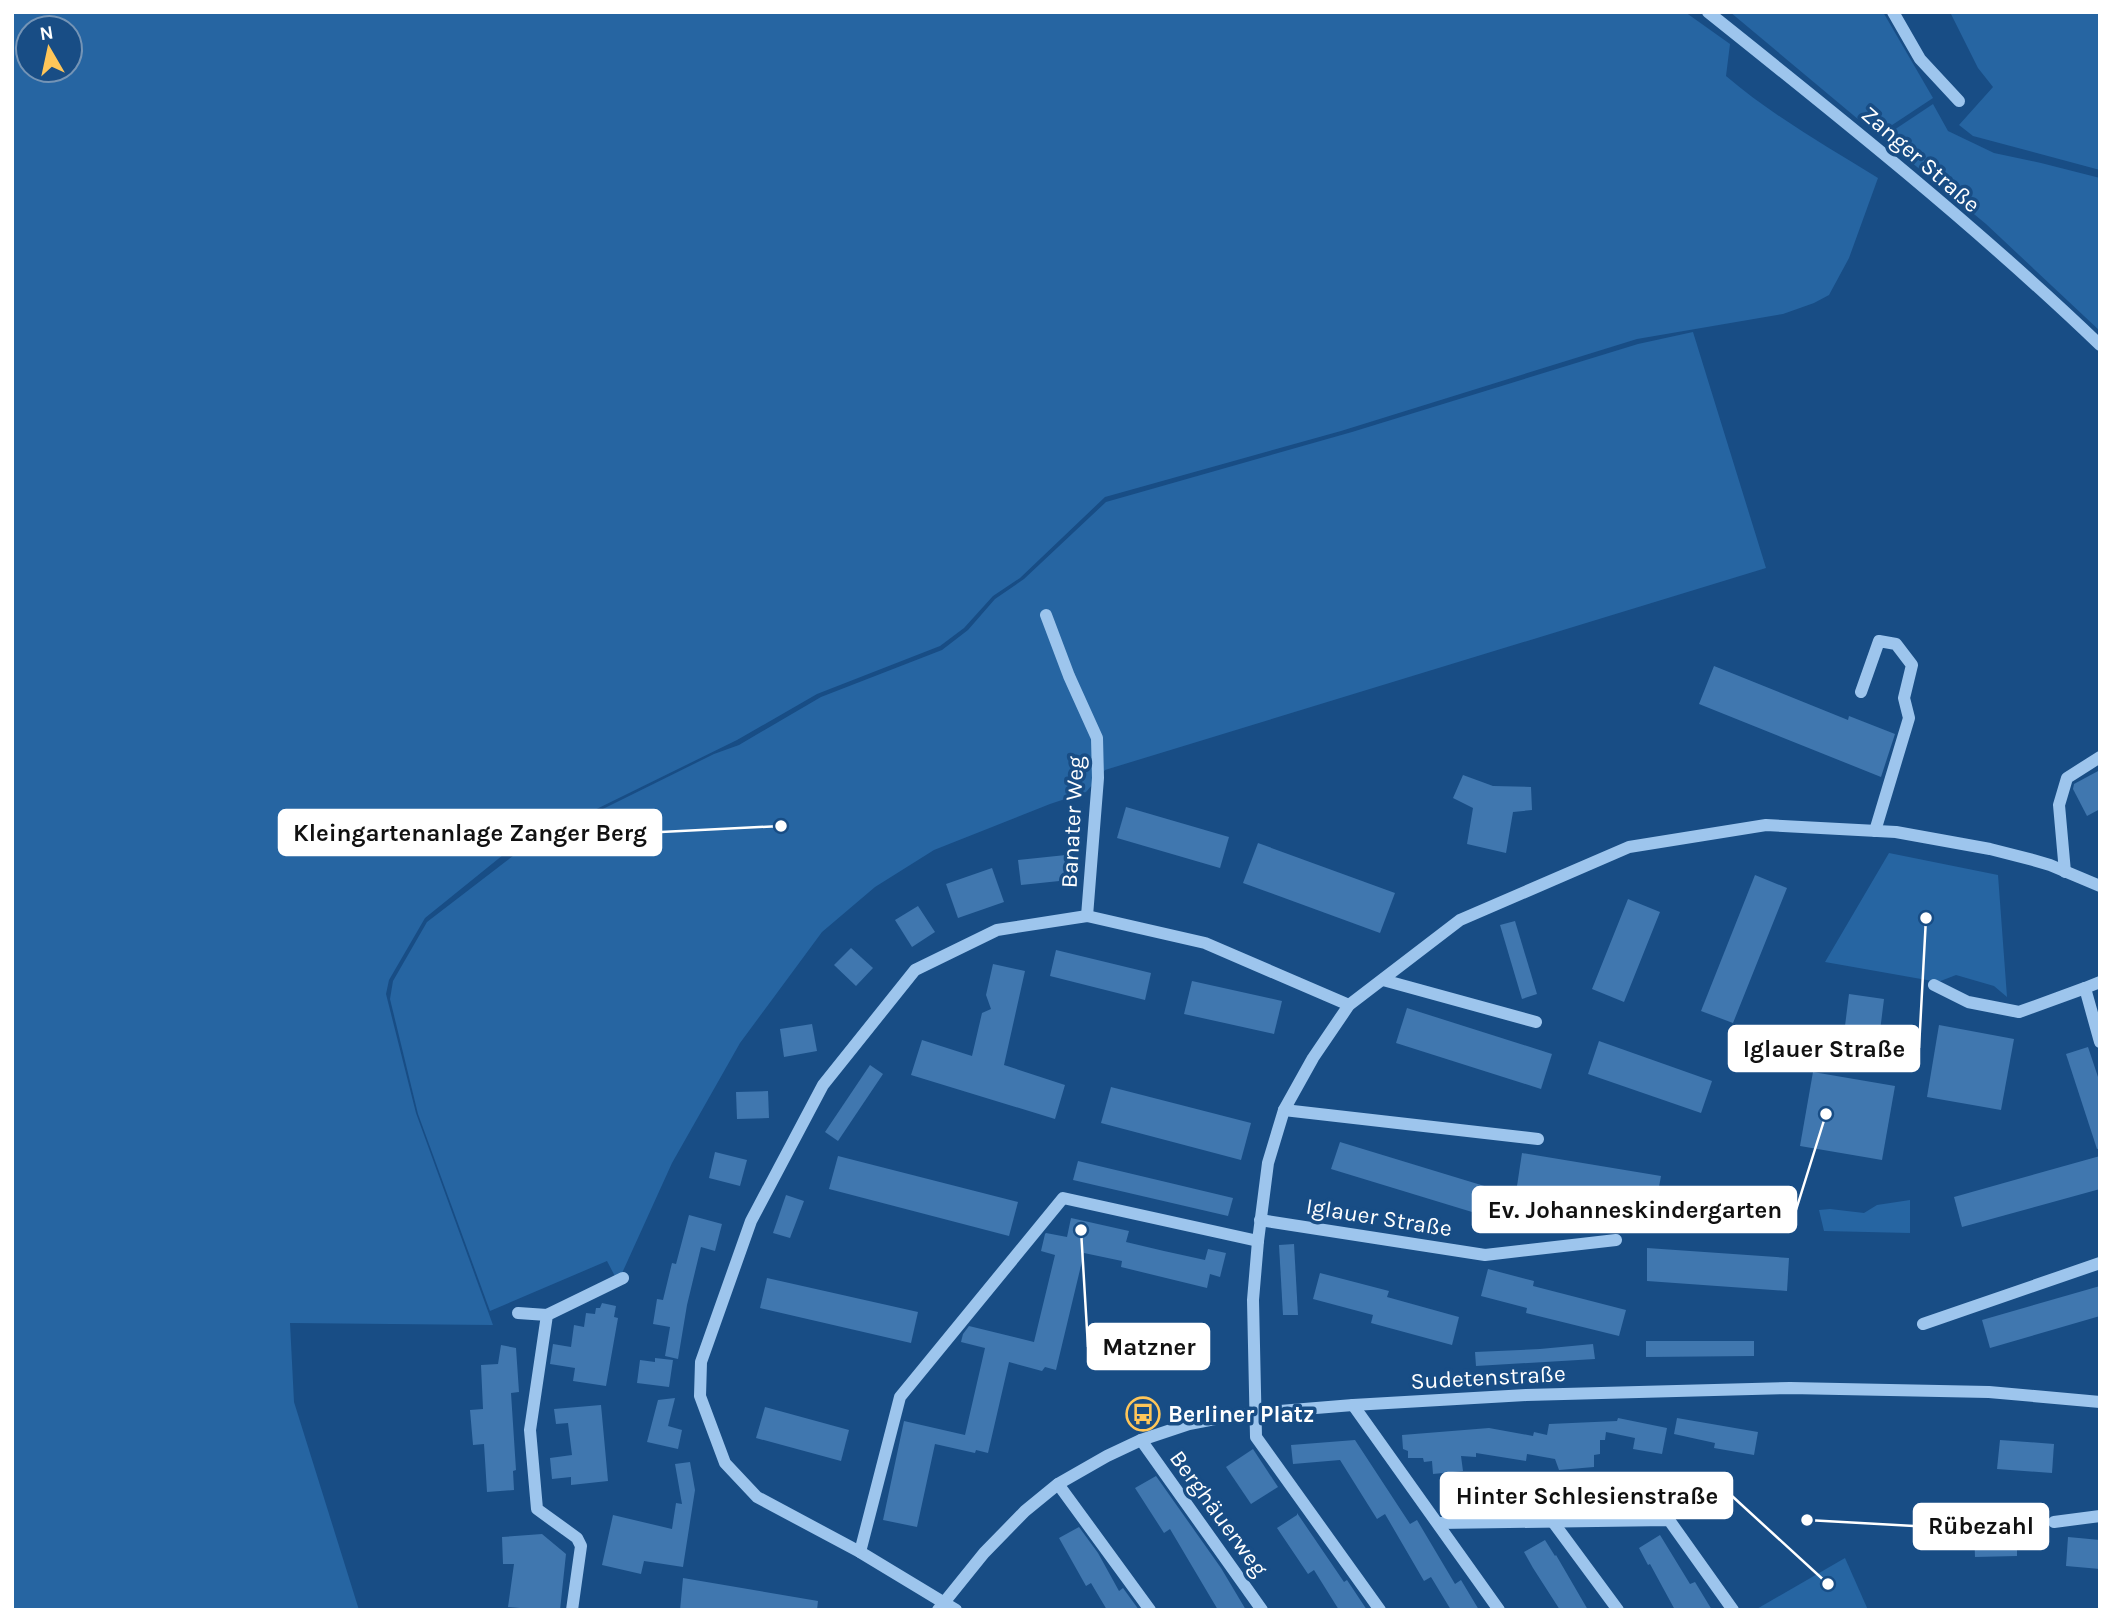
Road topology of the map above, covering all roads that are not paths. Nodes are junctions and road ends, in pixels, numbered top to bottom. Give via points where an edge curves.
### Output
1 (1708, 12) edge
2 (1893, 12) edge
3 (1959, 101) dead end
4 (2100, 345) edge
5 (1046, 615) dead end
6 (1861, 692) dead end
7 (2100, 757) edge
8 (1875, 831) junction
9 (2065, 872) junction
10 (2100, 886) edge
11 (1087, 916) junction
12 (1383, 979) junction
13 (2100, 982) edge
14 (1934, 985) dead end
15 (2085, 988) junction
16 (1349, 1005) junction
17 (1536, 1022) dead end
18 (2100, 1042) edge
19 (1284, 1110) junction
20 (1538, 1139) dead end
21 (1260, 1220) junction
22 (1258, 1241) junction
23 (1616, 1241) dead end
24 (2100, 1263) edge
25 (623, 1278) dead end
26 (517, 1313) dead end
27 (547, 1315) junction
28 (1923, 1324) dead end
29 (2100, 1402) edge
30 (1353, 1405) junction
31 (1255, 1413) junction
32 (1141, 1440) junction
33 (1058, 1484) junction
34 (2100, 1516) edge
35 (1553, 1522) junction
36 (2054, 1522) dead end
37 (1438, 1523) junction
38 (860, 1552) junction
39 (940, 1606) edge
40 (572, 1610) edge
41 (956, 1610) edge
42 (1150, 1610) edge
43 (1262, 1610) edge
44 (1380, 1610) edge
45 (1499, 1610) edge
46 (1618, 1610) edge
47 (1733, 1610) edge

1 - 4 street, Zanger Straße via 1874,144
2 - 3 street via 1920,59
5 - 11 street, Banater Weg via 1097,738
6 - 8 street via 1880,641 1896,644 1912,665 1904,698 1909,719
7 - 9 street via 2067,778 2064,787 2059,805
8 - 9 street via 1990,849
8 - 12 street via 1766,825 1629,847 1460,920
9 - 10 street
11 - 16 street via 1205,943
11 - 38 street via 997,930 915,970 823,1085 751,1221 701,1362 700,1396 725,1463 757,1497
12 - 16 street
12 - 17 street
13 - 15 street
14 - 15 street via 1968,1002 2020,1012
15 - 18 street
16 - 19 street
19 - 20 street
19 - 21 street via 1268,1163
21 - 22 street
21 - 23 street, Iglauer Straße via 1485,1255
22 - 31 street via 1253,1300
22 - 38 street via 1063,1198 900,1397
24 - 28 street
25 - 27 street
26 - 27 street
27 - 40 street via 531,1443 537,1509 577,1538 581,1546
29 - 30 street, Sudetenstraße via 1989,1392 1790,1388
30 - 31 street, Sudetenstraße
30 - 37 street
31 - 32 street, Sudetenstraße via 1189,1424
31 - 44 street via 1256,1437
32 - 33 street, Sudetenstraße
32 - 43 street, Berghäuerweg
33 - 39 street, Sudetenstraße via 984,1553
33 - 42 street
34 - 36 street
35 - 37 street
35 - 46 street
35 - 47 street via 1669,1520
37 - 45 street
38 - 39 street
39 - 41 street

